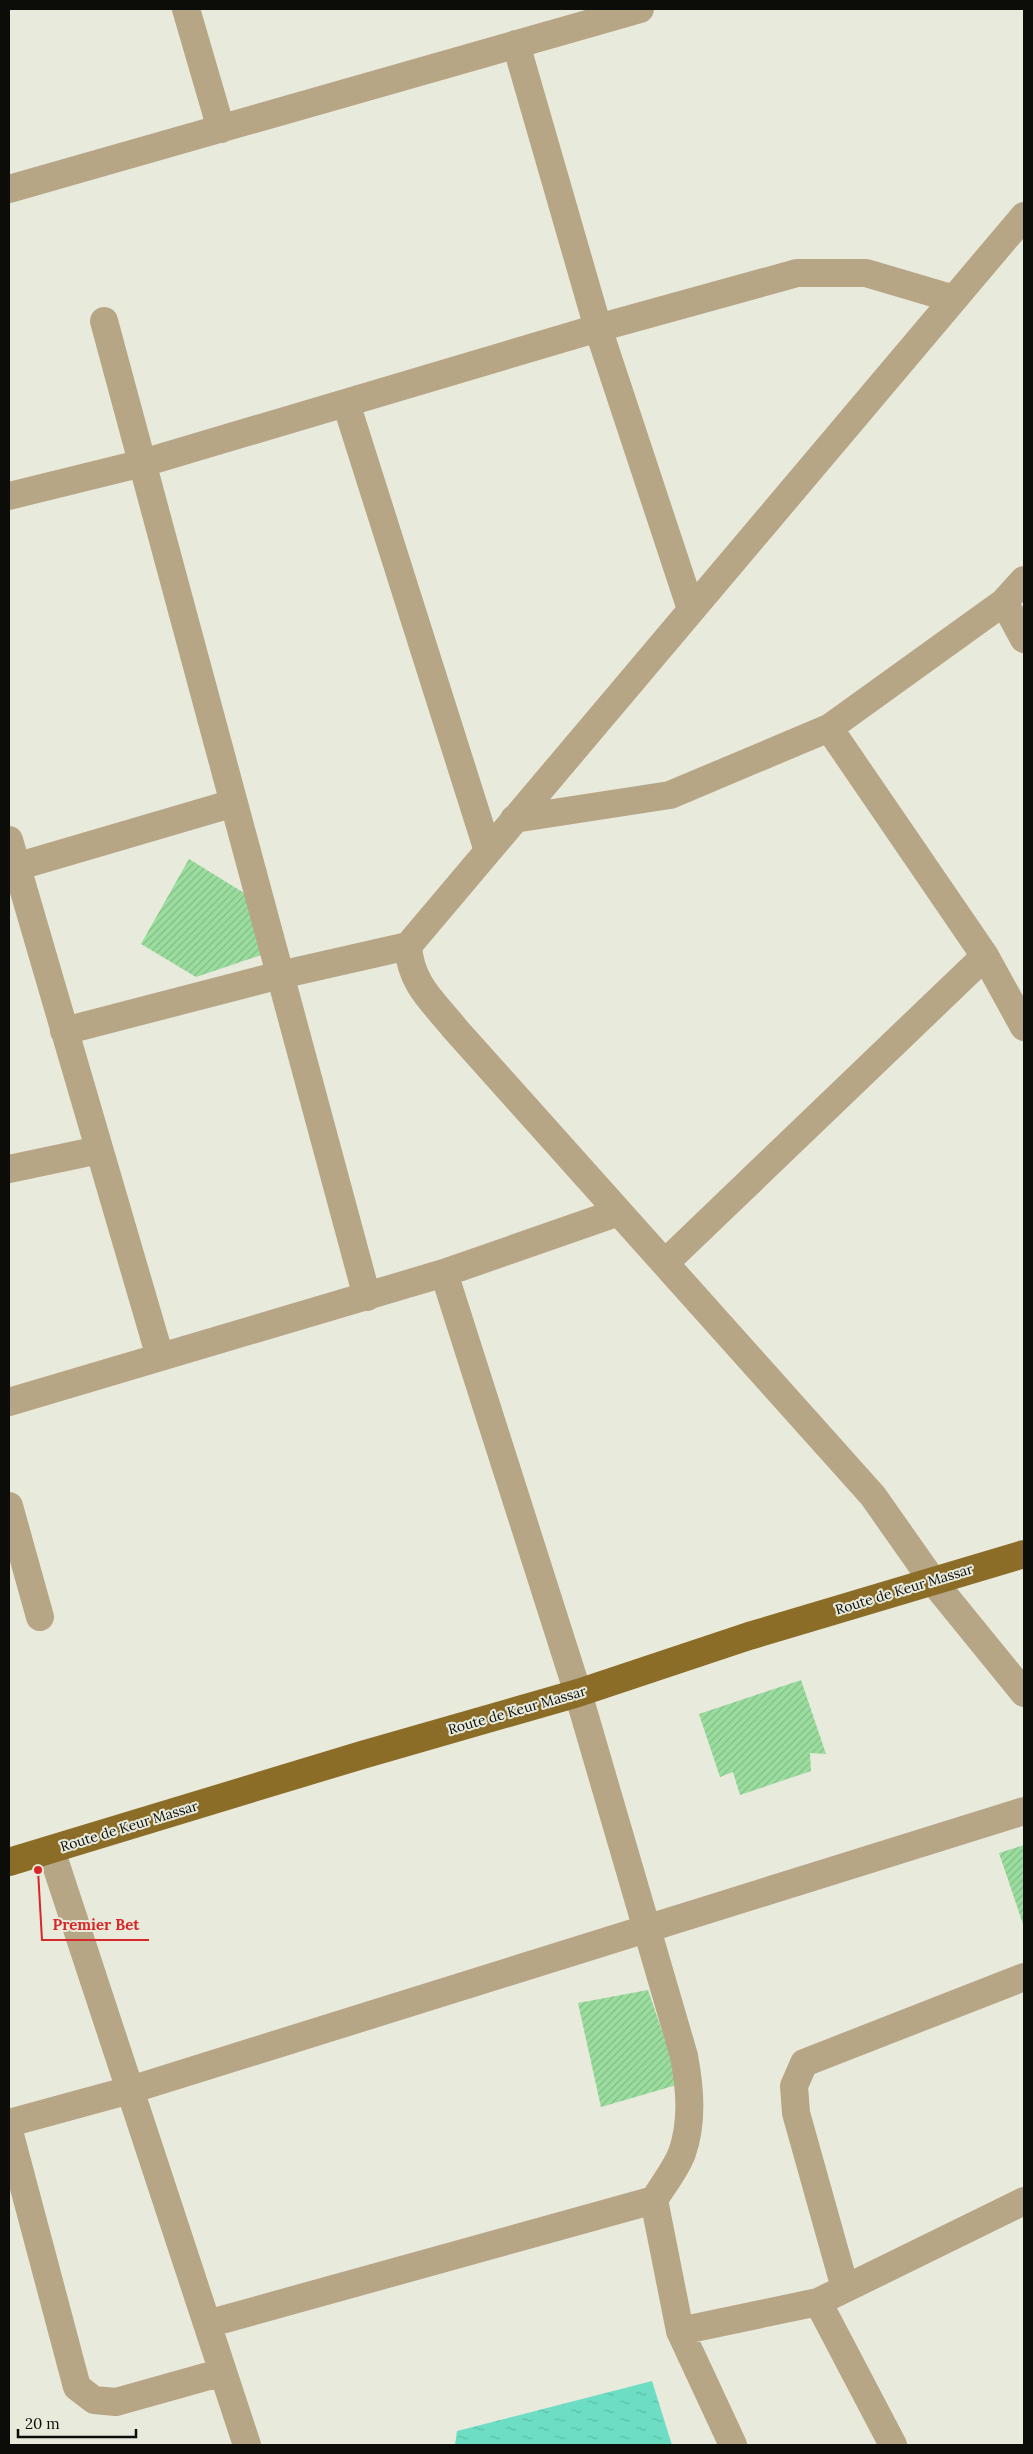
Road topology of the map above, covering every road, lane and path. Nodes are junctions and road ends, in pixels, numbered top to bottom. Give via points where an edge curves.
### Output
1 (186, 9) edge
2 (640, 9) edge
3 (516, 44) junction
4 (220, 129) junction
5 (9, 190) edge
6 (1024, 217) edge
7 (954, 299) junction
8 (104, 321) dead end
9 (598, 328) junction
10 (346, 403) junction
11 (143, 463) junction
12 (9, 496) edge
13 (1024, 580) edge
14 (1004, 602) junction
15 (691, 609) junction
16 (1024, 639) edge
17 (829, 728) junction
18 (234, 804) junction
19 (514, 819) junction
20 (9, 840) edge
21 (488, 851) junction
22 (13, 868) edge
23 (408, 946) junction
24 (986, 956) junction
25 (280, 975) junction
26 (1024, 1027) edge
27 (64, 1031) junction
28 (99, 1150) junction
29 (9, 1169) edge
30 (619, 1212) junction
31 (666, 1262) junction
32 (444, 1273) junction
33 (367, 1296) junction
34 (160, 1357) junction
35 (9, 1402) edge
36 (9, 1506) edge
37 (1024, 1554) edge
38 (932, 1580) junction
39 (40, 1617) dead end
40 (578, 1692) junction
41 (1024, 1693) edge
42 (1024, 1810) edge
43 (51, 1850) junction
44 (9, 1862) edge
45 (645, 1928) junction
46 (1024, 1977) edge
47 (130, 2090) junction
48 (9, 2124) edge
49 (9, 2132) edge
50 (654, 2200) junction
51 (1022, 2209) edge
52 (846, 2288) junction
53 (818, 2302) junction
54 (208, 2324) junction
55 (680, 2331) junction
56 (223, 2372) junction
57 (247, 2445) edge
58 (733, 2445) edge
59 (893, 2445) edge

1 - 4 street
2 - 3 street
3 - 4 street
3 - 9 street
4 - 5 street
6 - 7 street
7 - 9 street via 866,273 797,273
7 - 15 street
8 - 11 street
9 - 10 street
9 - 15 street
10 - 11 street
10 - 21 street
11 - 12 street
11 - 18 street
13 - 14 street
14 - 16 street
14 - 17 street
15 - 19 street
17 - 19 street via 670,795
17 - 24 street
18 - 22 street
18 - 25 street
19 - 21 street
20 - 22 street
21 - 23 street
22 - 27 street
23 - 25 street
23 - 30 street via 416,980 495,1075
24 - 26 street
24 - 31 street
25 - 27 street
25 - 33 street
27 - 28 street
28 - 29 street
28 - 34 street
30 - 31 street
30 - 32 street
31 - 38 street via 873,1496
32 - 33 street
32 - 40 street
33 - 34 street
34 - 35 street
36 - 39 street
37 - 38 main road, Route de Keur Massar
38 - 40 main road, Route de Keur Massar
38 - 41 street
40 - 43 main road, Route de Keur Massar
40 - 45 street
42 - 45 street
43 - 44 main road, Route de Keur Massar
43 - 47 street
45 - 47 street
45 - 50 street via 684,2056 690,2090 689,2120 682,2153
46 - 52 street via 804,2063 794,2086 796,2113
47 - 48 street
47 - 54 street
49 - 56 street via 77,2387 94,2400 116,2402
50 - 54 street
50 - 55 street
51 - 52 street
52 - 53 street
53 - 55 street
53 - 59 street
54 - 56 street
55 - 58 street
56 - 57 street

